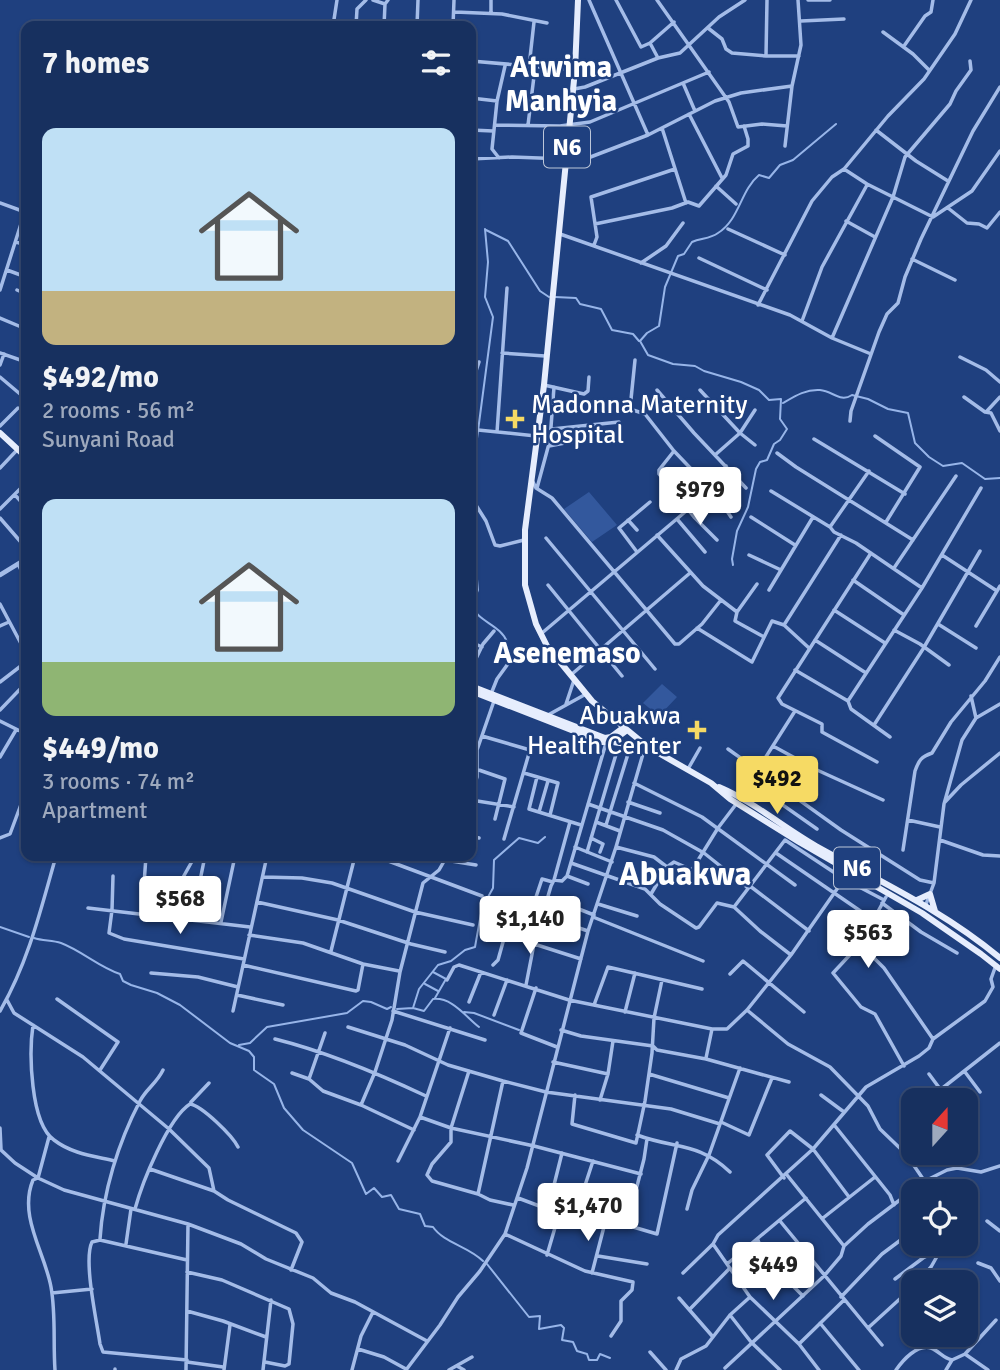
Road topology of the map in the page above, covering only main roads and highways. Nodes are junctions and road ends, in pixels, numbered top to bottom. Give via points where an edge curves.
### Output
1 (578, 0) edge
2 (0, 433) edge
3 (21, 452) edge
4 (476, 690) edge
5 (493, 697) junction
6 (615, 722) junction
7 (625, 729) junction
8 (615, 734) junction
9 (609, 742) junction
10 (647, 747) junction
11 (739, 800) junction
12 (917, 900) junction
13 (924, 909) junction
14 (934, 911) junction
15 (1000, 958) edge
16 (998, 967) edge

1 - 6 main road, N6 via 575,70 524,570 527,594 547,646
2 - 3 main road
4 - 5 main road
5 - 8 main road via 605,738
5 - 9 main road
6 - 7 main road, N6
6 - 8 main road
7 - 8 main road
7 - 9 main road
7 - 10 main road, N6
9 - 10 main road
10 - 11 main road, N6
11 - 12 main road, N6
11 - 13 main road, N6 via 813,851
12 - 13 main road, N6
12 - 14 main road via 930,894
13 - 14 main road, N6
13 - 16 main road, N6
14 - 15 main road, N6

